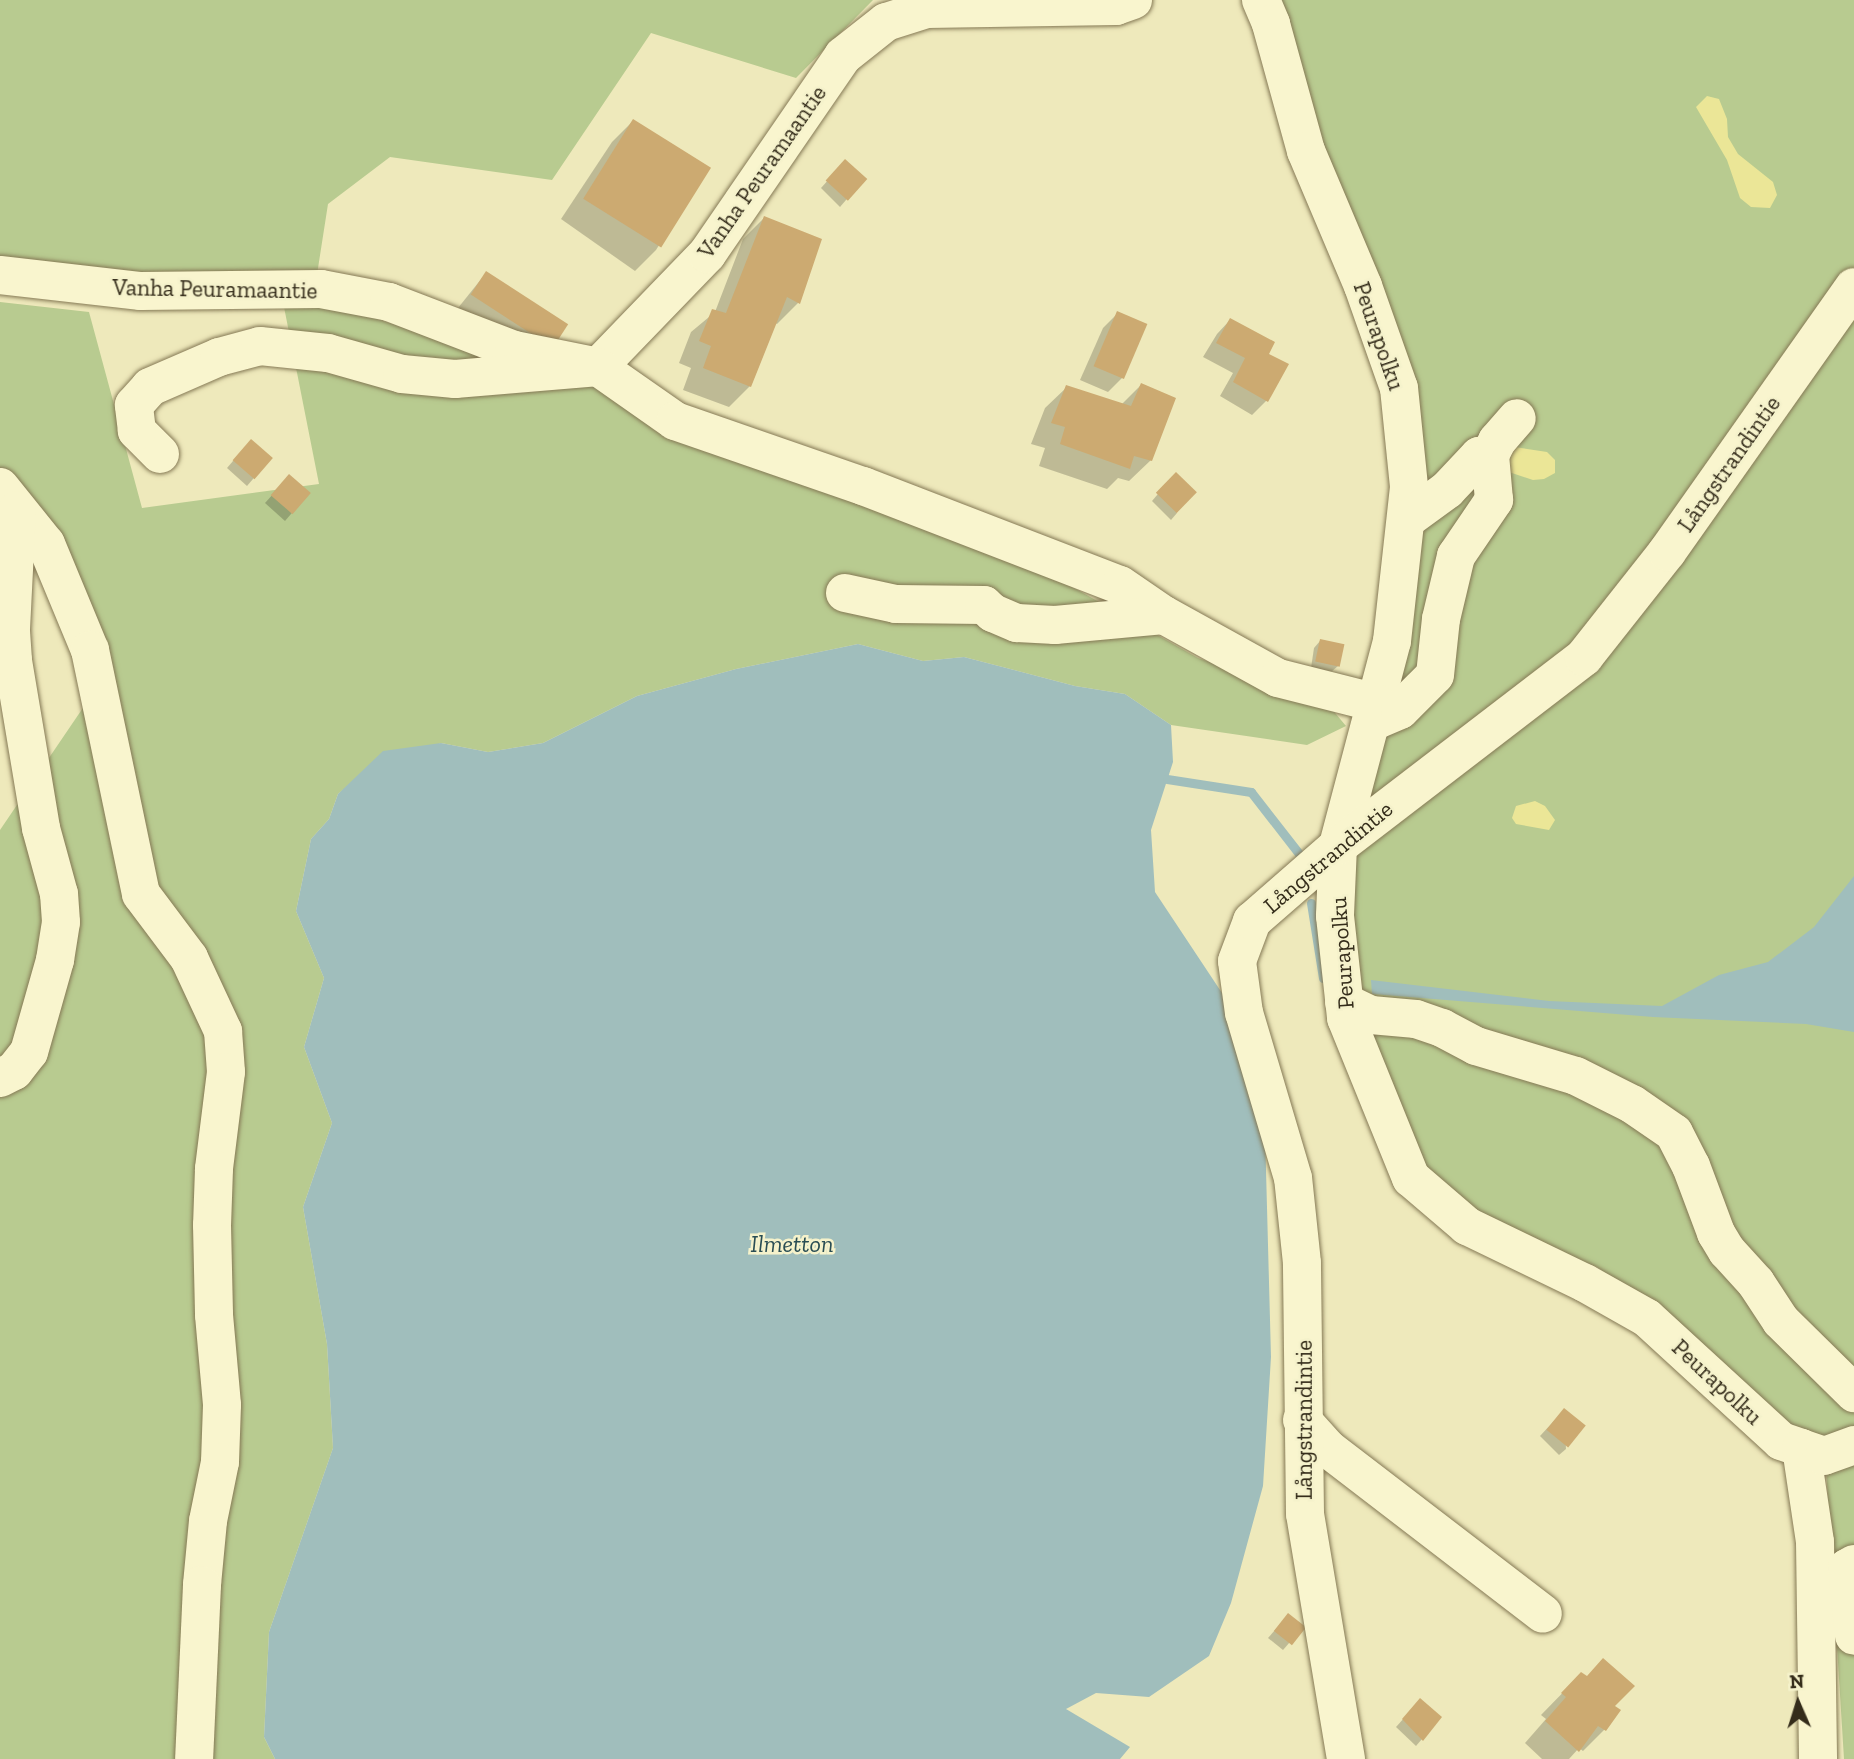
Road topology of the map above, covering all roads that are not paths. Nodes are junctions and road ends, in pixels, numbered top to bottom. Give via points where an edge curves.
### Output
1 (1133, 0) edge
2 (1261, 0) edge
3 (0, 275) edge
4 (1854, 287) edge
5 (598, 368) junction
6 (1517, 418) dead end
7 (160, 454) dead end
8 (1490, 454) junction
9 (8, 499) edge
10 (1406, 520) junction
11 (845, 593) dead end
12 (1164, 615) junction
13 (1374, 712) junction
14 (1351, 836) junction
15 (1344, 1002) junction
16 (1379, 1015) junction
17 (0, 1077) edge
18 (1854, 1393) edge
19 (1302, 1420) junction
20 (1851, 1447) edge
21 (1801, 1448) junction
22 (1854, 1564) edge
23 (1543, 1614) dead end
24 (1854, 1636) edge
25 (1819, 1758) edge
26 (194, 1759) edge
27 (1346, 1759) edge

1 - 5 street, Vanha Peuramaantie via 1116,6 927,9 886,22 843,56 707,254
2 - 10 street, Peurapolku via 1306,151 1363,286 1399,388 1409,487
3 - 5 street, Vanha Peuramaantie via 141,291 321,289 389,302 514,350
4 - 14 street, Långstrandintie via 1667,552 1584,657
5 - 7 street via 455,379 402,374 328,353 260,346 219,357 150,387 134,405 137,432
5 - 12 street via 675,421 863,486 1120,585
6 - 8 street
8 - 10 street via 1479,456 1447,490
8 - 13 street via 1494,500 1456,556 1441,619 1435,676 1400,710
9 - 17 street via 13,660 61,922 29,1052 14,1071
9 - 26 street via 46,544 90,650 141,894 189,958 223,1031 226,1072 212,1225 222,1405 202,1585
10 - 13 street, Peurapolku via 1392,641
11 - 12 street via 896,604 984,605 1017,623 1055,625
12 - 13 street via 1278,678
13 - 14 street, Peurapolku
14 - 15 street, Peurapolku via 1335,916
14 - 16 street via 1359,846 1353,918 1359,969
14 - 19 street, Långstrandintie via 1252,921 1237,961 1244,1013 1293,1178 1302,1263
15 - 16 street
15 - 21 street, Peurapolku via 1346,1018 1411,1178 1467,1226 1647,1318 1781,1441
16 - 18 street via 1416,1019 1476,1046 1576,1076 1632,1104 1674,1133 1727,1251 1781,1321
19 - 23 street via 1327,1448
19 - 27 street, Långstrandintie via 1310,1557
20 - 21 street via 1824,1456
21 - 25 street via 1815,1542
22 - 24 street via 1847,1568

